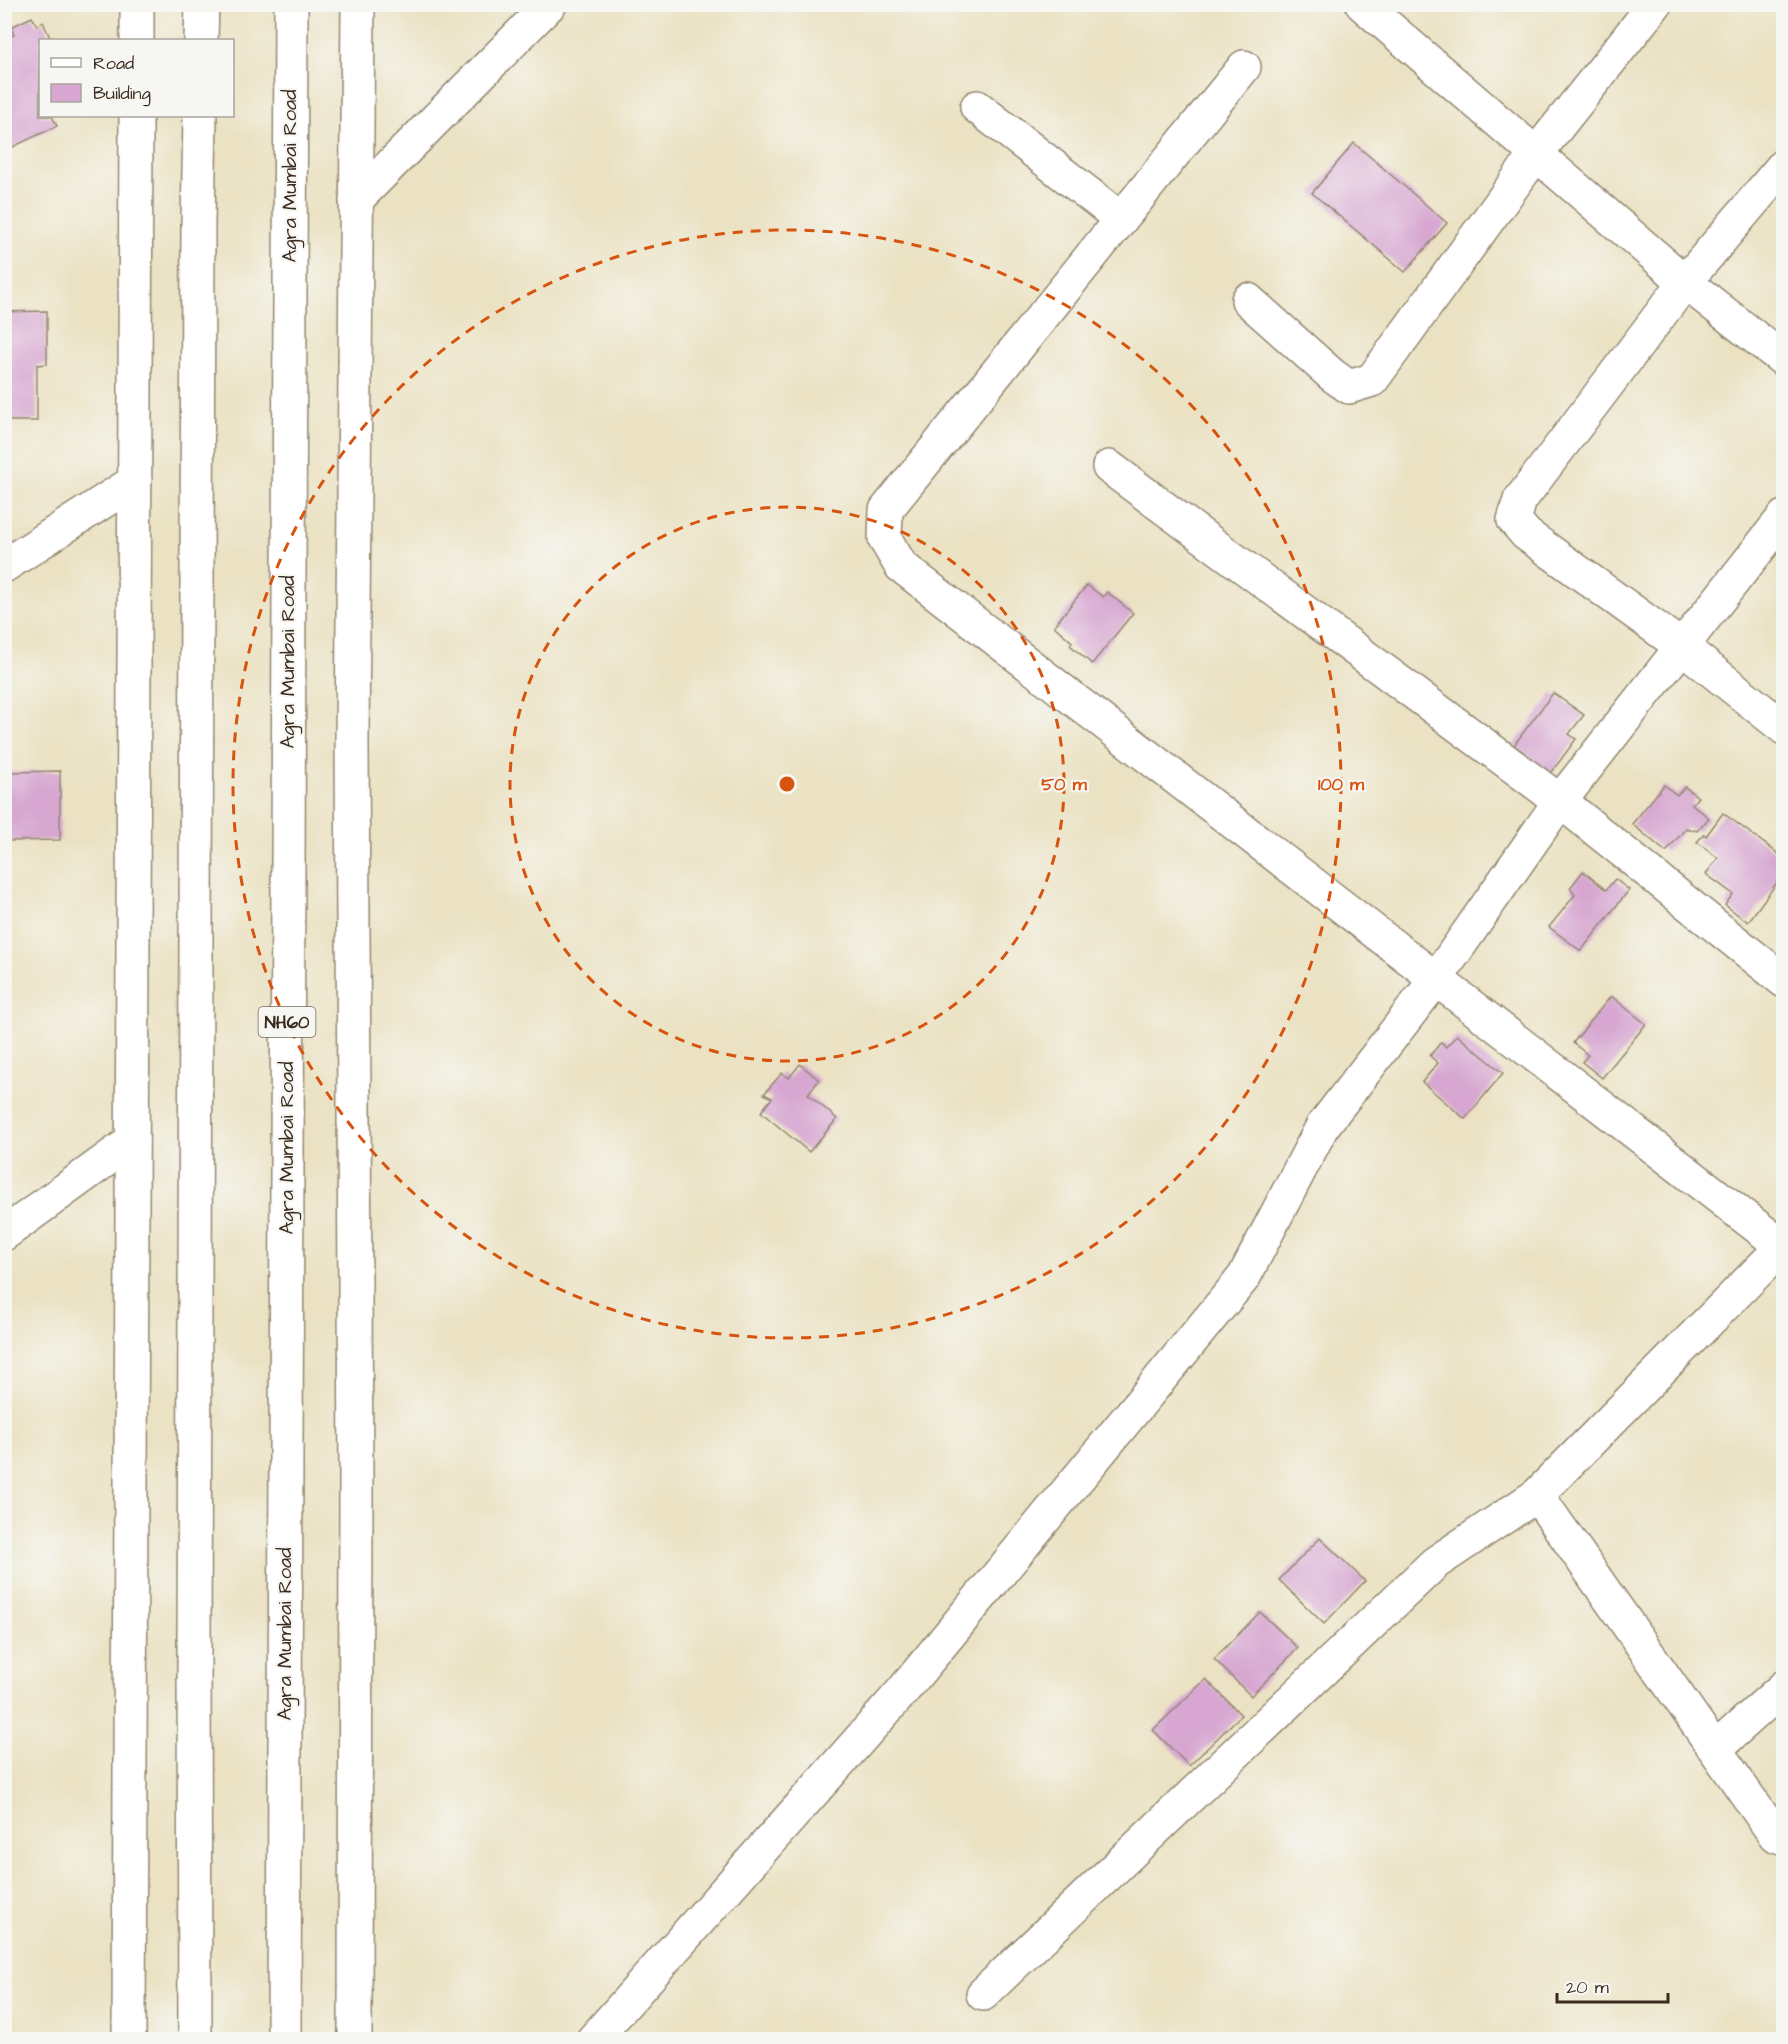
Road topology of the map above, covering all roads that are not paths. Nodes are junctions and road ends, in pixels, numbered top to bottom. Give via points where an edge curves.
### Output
1 (137, 4) edge
2 (202, 4) edge
3 (291, 4) edge
4 (358, 4) edge
5 (550, 4) edge
6 (1362, 4) edge
7 (1655, 4) edge
8 (136, 39) edge
9 (201, 39) edge
10 (1244, 67) dead end
11 (977, 108) dead end
12 (136, 117) edge
13 (200, 117) edge
14 (1536, 154) junction
15 (1784, 165) edge
16 (356, 200) junction
17 (1121, 219) junction
18 (1685, 282) junction
19 (1248, 300) dead end
20 (1784, 360) edge
21 (1109, 467) dead end
22 (135, 481) junction
23 (1784, 517) edge
24 (4, 566) edge
25 (1681, 646) junction
26 (1784, 728) edge
27 (1560, 801) junction
28 (1436, 979) junction
29 (1784, 981) edge
30 (132, 1141) junction
31 (4, 1234) edge
32 (1783, 1245) edge
33 (1537, 1495) junction
34 (1784, 1687) edge
35 (1715, 1749) junction
36 (1784, 1838) edge
37 (983, 1994) dead end
38 (129, 2040) edge
39 (195, 2040) edge
40 (284, 2040) edge
41 (355, 2040) edge
42 (593, 2040) edge

1 - 8 main road
2 - 9 main road
3 - 40 main road, Agra Mumbai Road / NH60
4 - 16 main road
5 - 16 main road
6 - 14 main road
7 - 14 main road
10 - 17 main road
11 - 17 main road
12 - 22 main road
13 - 39 main road
14 - 18 main road
14 - 19 main road via 1372,380 1349,387
15 - 18 main road
16 - 41 main road via 352,729
17 - 28 main road via 886,510 885,539 901,566
18 - 20 main road
18 - 25 main road via 1520,500 1514,520 1526,534
21 - 27 main road
22 - 24 main road
22 - 30 main road
23 - 25 main road
25 - 26 main road
25 - 27 main road
27 - 28 main road
27 - 29 main road
28 - 32 main road
28 - 42 main road via 1322,1127 1244,1277 901,1693
30 - 31 main road
30 - 38 main road
32 - 33 main road
33 - 35 main road
33 - 37 main road via 1435,1563
34 - 35 main road
35 - 36 main road via 1775,1835

